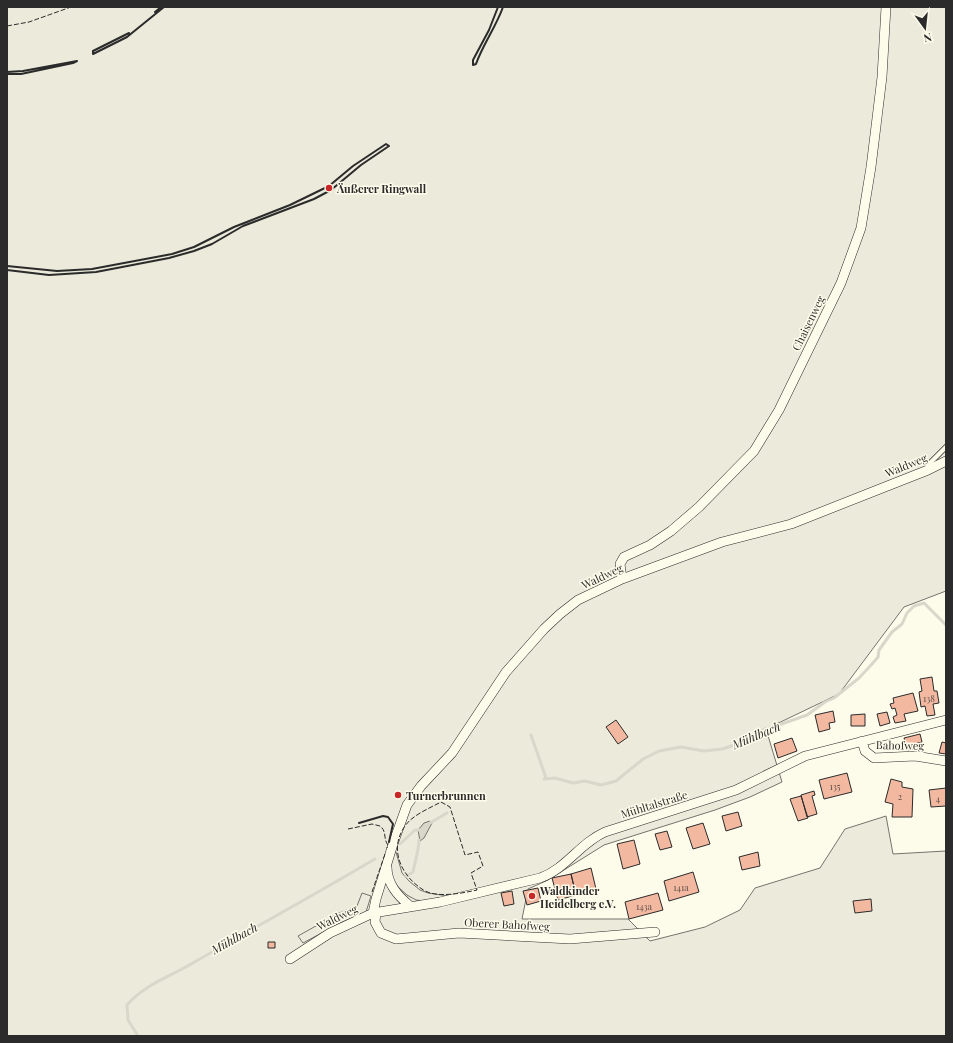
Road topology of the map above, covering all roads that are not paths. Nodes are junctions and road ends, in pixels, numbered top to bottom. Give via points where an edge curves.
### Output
1 (886, 7) edge
2 (946, 447) edge
3 (946, 461) edge
4 (928, 470) junction
5 (622, 579) junction
6 (946, 720) edge
7 (862, 741) junction
8 (946, 761) edge
9 (387, 864) junction
10 (410, 906) junction
11 (375, 913) junction
12 (655, 932) dead end
13 (290, 959) dead end

1 - 5 street, Chaisenweg via 882,77 863,214 849,262 835,294 779,410 754,452 671,531 650,546 624,557 620,564
2 - 4 lane via 928,465
3 - 4 street, Waldweg
4 - 5 street, Waldweg via 791,524 722,542
5 - 9 street, Waldweg via 578,600 560,614 506,672 452,754 421,786 407,805
6 - 7 street, Mühltalstraße
7 - 8 street, Bahofweg via 865,751 874,758 915,756
7 - 10 street, Mühltalstraße via 805,756 736,790 605,832 545,876 457,898
9 - 10 street, Waldweg via 388,878 393,888
9 - 11 street, Waldweg via 376,899
10 - 11 street, Mühltalstraße
11 - 12 street, Oberer Bahofweg via 375,922 381,933 396,939 459,933 570,939
11 - 13 street, Waldweg via 323,936

